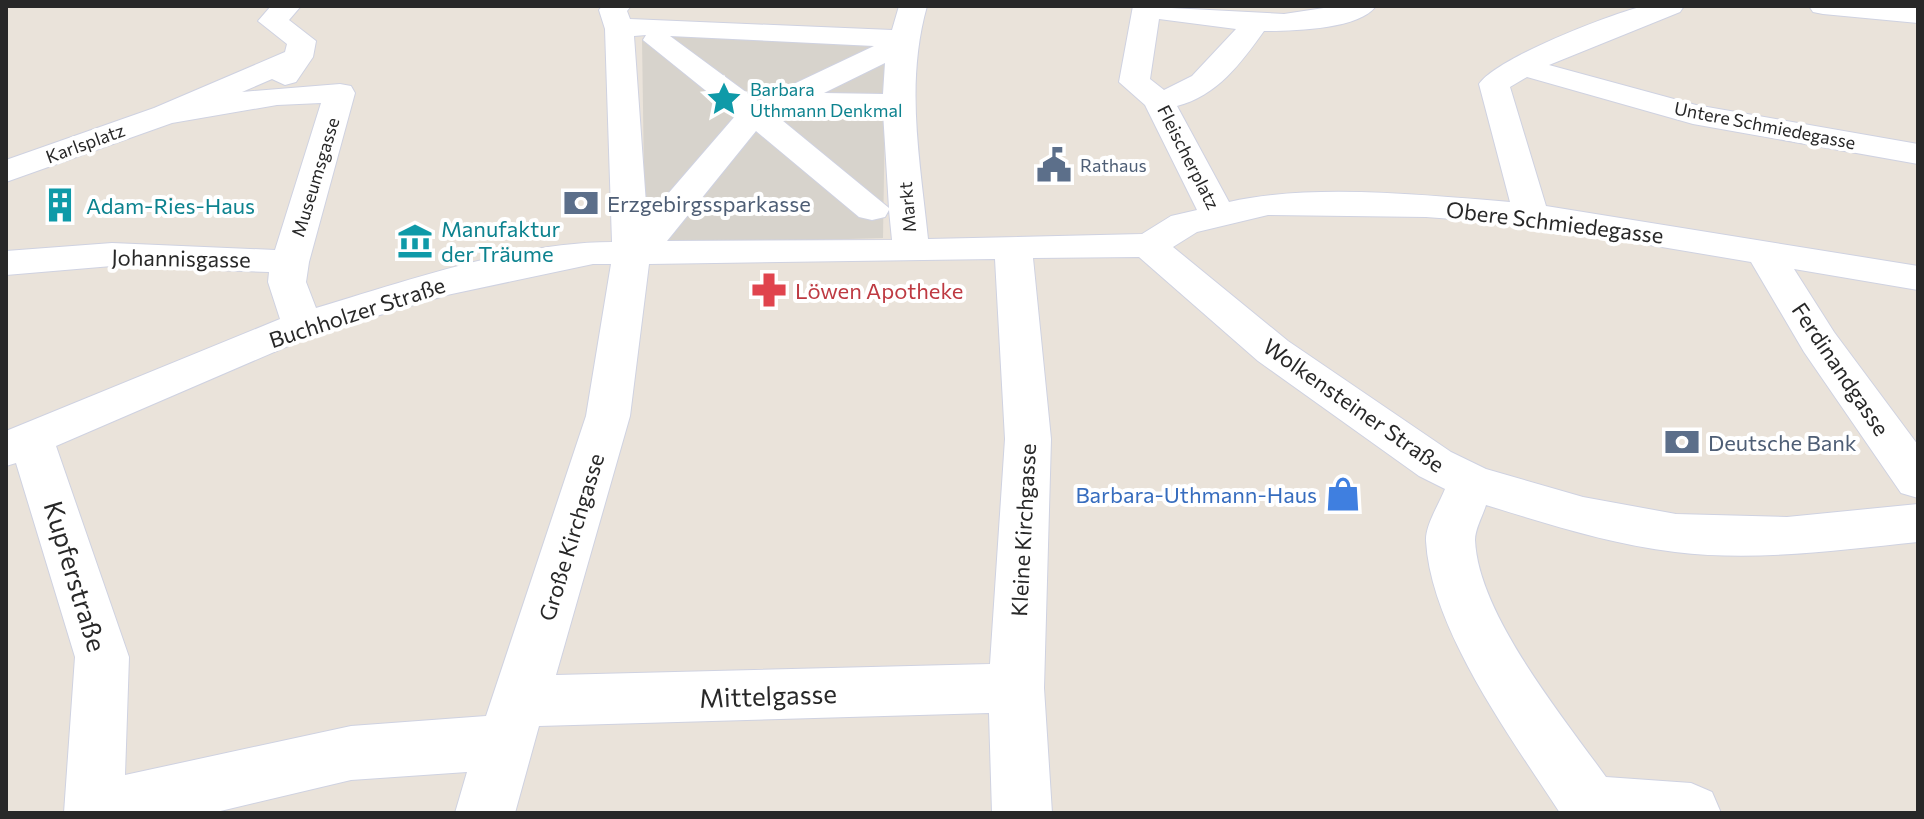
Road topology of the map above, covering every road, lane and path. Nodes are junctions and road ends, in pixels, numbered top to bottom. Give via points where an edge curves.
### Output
1 (287, 6) edge
2 (913, 6) edge
3 (1362, 6) edge
4 (1603, 6) edge
5 (1670, 6) edge
6 (1823, 6) edge
7 (1146, 8) edge
8 (1903, 11) edge
9 (618, 17) edge
10 (1635, 18) junction
11 (1248, 34) junction
12 (895, 46) junction
13 (662, 50) dead end
14 (298, 57) junction
15 (1521, 66) junction
16 (340, 93) joint
17 (277, 96) junction
18 (1158, 100) junction
19 (782, 101) junction
20 (881, 103) dead end
21 (165, 115) junction
22 (753, 115) junction
23 (1918, 154) edge
24 (6, 172) edge
25 (872, 209) dead end
26 (1531, 214) junction
27 (1219, 217) junction
28 (1166, 235) junction
29 (640, 247) junction
30 (1013, 247) junction
31 (911, 251) junction
32 (1766, 255) junction
33 (290, 262) junction
34 (6, 263) edge
35 (1918, 278) edge
36 (302, 325) junction
37 (19, 443) edge
38 (1918, 480) edge
39 (1471, 482) junction
40 (1918, 523) edge
41 (1016, 688) junction
42 (512, 721) junction
43 (1593, 809) edge
44 (94, 812) edge
45 (485, 813) edge
46 (1022, 813) edge
47 (1691, 813) edge

1 - 14 street via 272,21 302,41
2 - 12 street, Markt
3 - 11 street
4 - 10 street
5 - 10 street
6 - 8 street
7 - 11 street
7 - 18 street via 1134,82
9 - 12 street via 648,26
9 - 29 street
10 - 15 street
11 - 18 street, Fleischerplatz via 1192,90
12 - 19 street
12 - 31 street, Markt
13 - 22 street, Markt
14 - 17 street
14 - 21 street, Karlsplatz
15 - 23 street, Untere Schmiedegasse via 1693,114
15 - 26 street via 1494,84
16 - 17 street, Karlsplatz
16 - 33 street, Museumsgasse
17 - 21 street, Karlsplatz
18 - 27 street, Fleischerplatz
19 - 20 street
19 - 22 street
21 - 24 street, Karlsplatz
22 - 25 street, Markt
22 - 29 street
26 - 27 street, Obere Schmiedegasse via 1426,206 1268,204
26 - 32 street, Obere Schmiedegasse
27 - 28 street, Obere Schmiedegasse
28 - 30 street
28 - 39 street, Wolkensteiner Straße via 1273,351 1435,464
29 - 31 street, Markt
29 - 36 street, Buchholzer Straße via 531,263
29 - 42 street, Große Kirchgasse via 608,416
30 - 31 street
30 - 41 street, Kleine Kirchgasse via 1028,439
32 - 35 street, Obere Schmiedegasse
32 - 38 street, Ferdinandgasse via 1819,342
33 - 34 street, Johannisgasse via 142,256 41,257
33 - 36 street via 287,282
36 - 37 street, Buchholzer Straße
37 - 44 street, Kupferstraße via 102,657
39 - 40 street, Wolkensteiner Straße via 1583,516 1676,533 1787,536
39 - 43 street via 1450,538 1466,610
41 - 42 street, Mittelgasse
41 - 46 street, Kleine Kirchgasse
42 - 44 street, Mittelgasse
42 - 45 street, Große Kirchgasse
43 - 47 street

